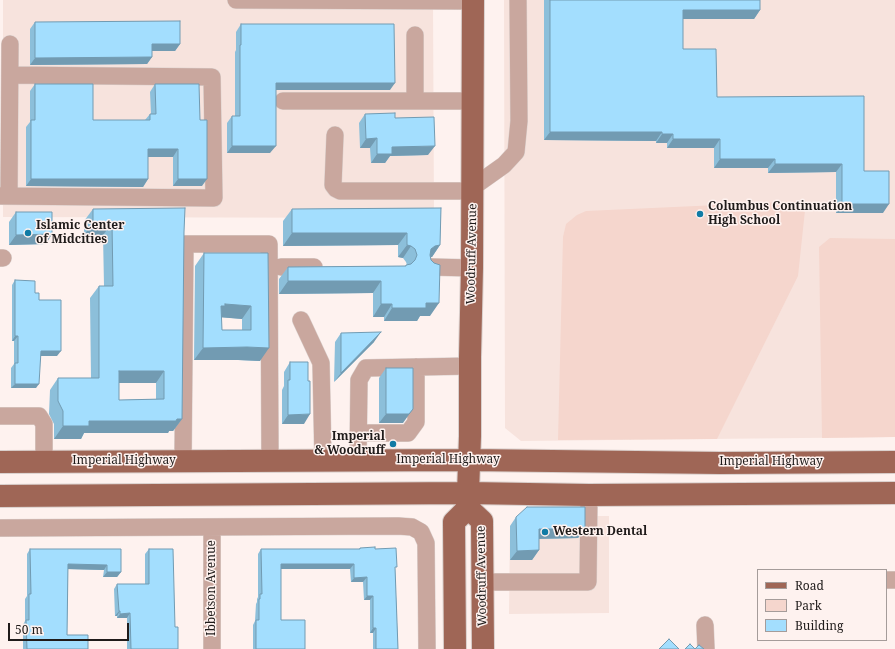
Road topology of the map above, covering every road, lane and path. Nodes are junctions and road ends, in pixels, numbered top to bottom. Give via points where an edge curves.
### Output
1 (236, 0) edge
2 (473, 0) edge
3 (518, 0) edge
4 (415, 35) dead end
5 (10, 44) dead end
6 (10, 75) junction
7 (283, 101) dead end
8 (415, 101) junction
9 (473, 101) junction
10 (335, 135) dead end
11 (473, 189) junction
12 (4, 196) edge
13 (281, 267) dead end
14 (328, 267) edge
15 (431, 267) edge
16 (472, 268) junction
17 (301, 320) dead end
18 (470, 366) junction
19 (416, 367) junction
20 (0, 416) edge
21 (358, 433) junction
22 (323, 460) junction
23 (358, 460) junction
24 (469, 460) junction
25 (184, 461) junction
26 (270, 461) junction
27 (0, 462) edge
28 (44, 462) junction
29 (895, 462) edge
30 (895, 493) edge
31 (589, 495) junction
32 (0, 496) edge
33 (468, 500) junction
34 (212, 527) junction
35 (0, 528) edge
36 (483, 582) junction
37 (705, 625) dead end
38 (212, 649) edge
39 (427, 649) edge
40 (455, 649) edge
41 (483, 649) edge
42 (706, 649) edge

1 - 2 street
2 - 9 main road, Woodruff Avenue
3 - 11 street via 519,121 516,152 504,165
4 - 8 street
5 - 6 street
6 - 12 street
6 - 12 street via 212,77 214,198
7 - 8 street
8 - 9 street
9 - 11 main road, Woodruff Avenue
10 - 11 street via 333,185 340,192
11 - 16 main road, Woodruff Avenue
13 - 14 street
15 - 16 street
16 - 18 main road, Woodruff Avenue
17 - 22 street via 321,363
18 - 19 street
18 - 24 main road, Woodruff Avenue
19 - 21 street via 366,368 359,380
19 - 21 street via 416,422 408,433
20 - 28 street via 39,416 44,424
21 - 23 street
22 - 23 main road, Imperial Highway
22 - 26 main road, Imperial Highway
23 - 24 main road, Imperial Highway
24 - 29 main road, Imperial Highway
24 - 33 main road, Woodruff Avenue
25 - 26 main road, Imperial Highway
25 - 26 street via 185,244 269,244
25 - 28 main road, Imperial Highway
27 - 28 main road, Imperial Highway
30 - 31 main road
31 - 33 main road
31 - 36 street via 588,582
32 - 33 main road
33 - 36 main road, Woodruff Avenue via 482,521
33 - 40 main road, Woodruff Avenue via 454,522
34 - 35 street
34 - 38 street, Ibbetson Avenue
34 - 39 street via 398,526 412,527 421,532 426,543 427,558
36 - 41 main road, Woodruff Avenue
37 - 42 street

